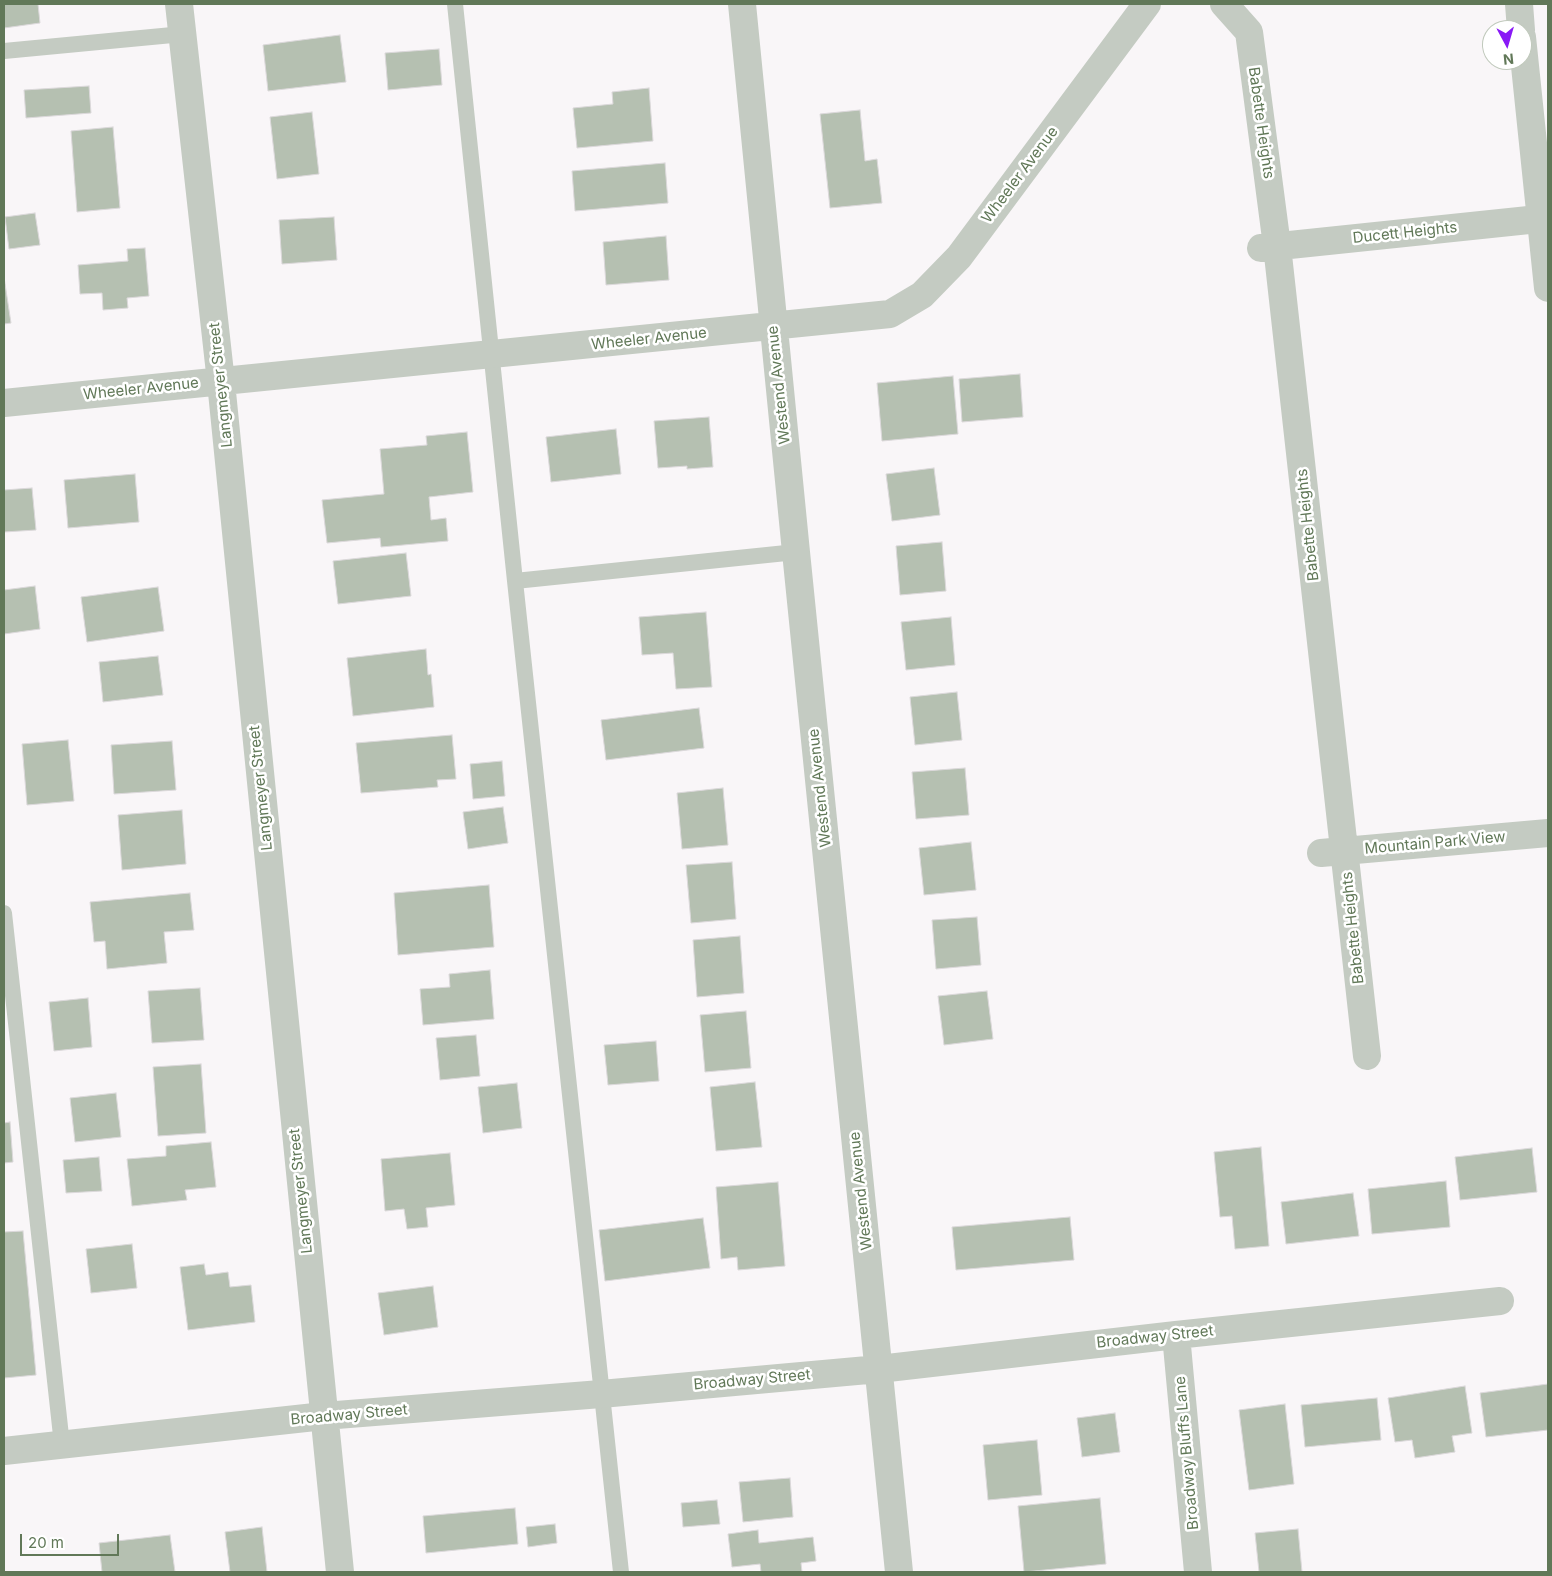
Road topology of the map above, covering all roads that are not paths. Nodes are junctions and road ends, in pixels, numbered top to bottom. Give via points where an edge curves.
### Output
1 (179, 4) edge
2 (455, 4) edge
3 (742, 4) edge
4 (1147, 4) edge
5 (1224, 4) edge
6 (1518, 4) edge
7 (1520, 20) edge
8 (183, 34) junction
9 (4, 51) edge
10 (1526, 70) edge
11 (1545, 218) edge
12 (1269, 247) junction
13 (1548, 288) edge
14 (773, 327) junction
15 (491, 355) junction
16 (221, 382) junction
17 (4, 403) edge
18 (796, 552) junction
19 (514, 581) junction
20 (1548, 833) edge
21 (1333, 852) junction
22 (4, 913) edge
23 (1367, 1056) dead end
24 (1500, 1301) dead end
25 (1176, 1335) junction
26 (879, 1369) junction
27 (601, 1394) junction
28 (324, 1416) junction
29 (62, 1445) junction
30 (4, 1451) edge
31 (340, 1572) edge
32 (621, 1572) edge
33 (899, 1572) edge
34 (1198, 1572) edge

1 - 8 street, Langmeyer Street
2 - 15 lane
3 - 14 street, Westend Avenue
4 - 14 street, Wheeler Avenue via 959,257 922,295 890,314
5 - 12 street, Babette Heights via 1249,32
6 - 7 street
8 - 9 lane
8 - 16 street, Langmeyer Street
10 - 11 street
11 - 12 street, Ducett Heights
11 - 13 street
12 - 21 street, Babette Heights
14 - 15 street, Wheeler Avenue
14 - 18 street, Westend Avenue
15 - 16 street, Wheeler Avenue
15 - 19 lane
16 - 17 street, Wheeler Avenue
16 - 28 street, Langmeyer Street
18 - 19 lane
18 - 26 street, Westend Avenue
19 - 27 lane
20 - 21 street, Mountain Park View
21 - 23 street, Babette Heights
22 - 29 lane
24 - 25 street, Broadway Street
25 - 26 street, Broadway Street
25 - 34 street, Broadway Bluffs Lane
26 - 27 street, Broadway Street
26 - 33 street, Westend Avenue
27 - 28 street, Broadway Street
27 - 32 lane
28 - 29 street, Broadway Street
28 - 31 street, Langmeyer Street
29 - 30 street, Broadway Street

